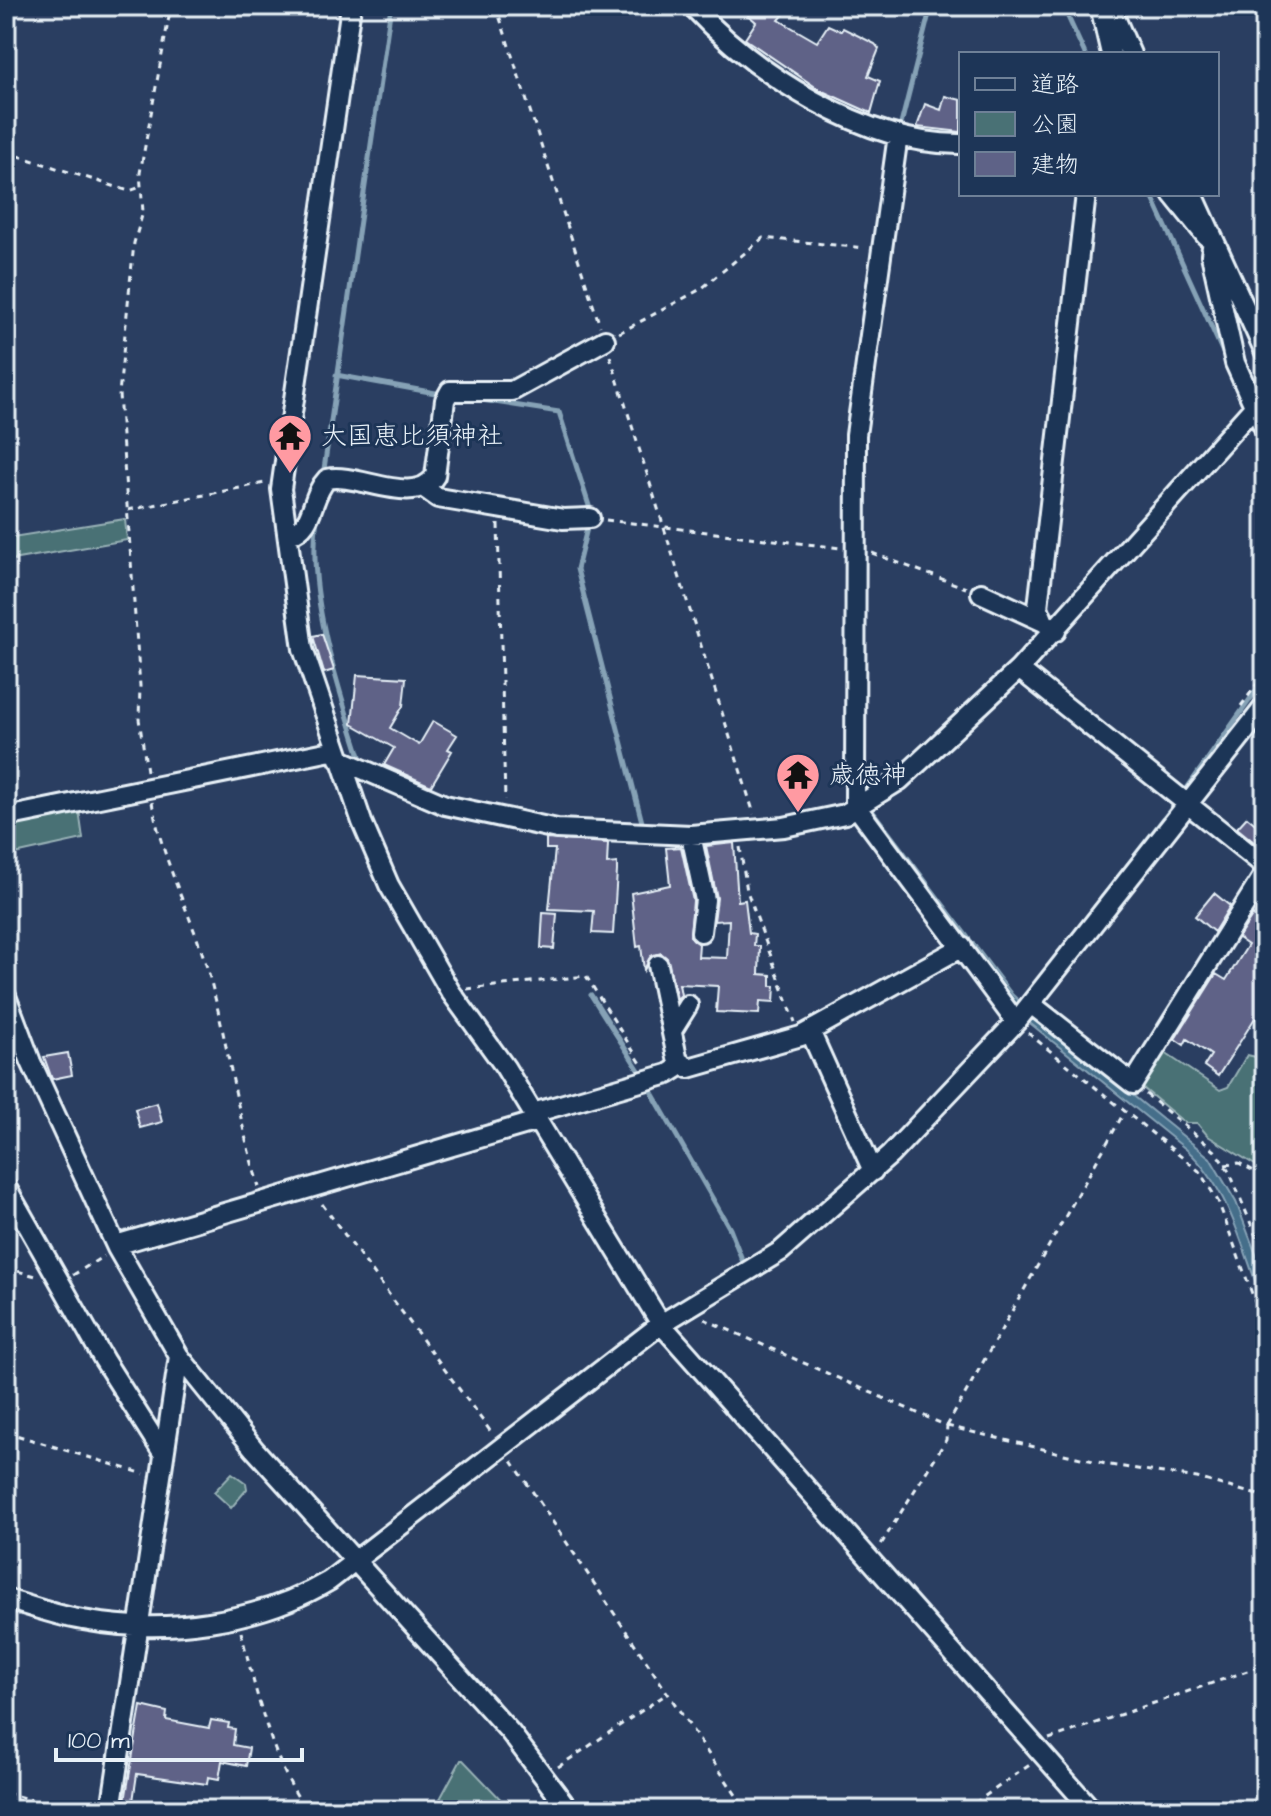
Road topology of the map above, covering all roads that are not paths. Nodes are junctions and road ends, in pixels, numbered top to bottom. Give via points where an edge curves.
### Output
1 (351, 6) edge
2 (692, 6) edge
3 (1100, 6) edge
4 (1110, 6) edge
5 (1111, 52) edge
6 (1130, 52) edge
7 (898, 135) junction
8 (959, 144) edge
9 (1086, 196) edge
10 (1173, 196) edge
11 (1194, 196) edge
12 (1213, 239) junction
13 (605, 340) road end
14 (1265, 352) edge
15 (1254, 407) junction
16 (1265, 430) edge
17 (424, 488) junction
18 (590, 518) road end
19 (289, 535) junction
20 (981, 593) road end
21 (1050, 626) junction
22 (1019, 669) junction
23 (1265, 706) edge
24 (338, 755) junction
25 (856, 804) junction
26 (1187, 805) junction
27 (6, 817) edge
28 (691, 835) junction
29 (1265, 866) edge
30 (1265, 873) edge
31 (701, 932) dead end
32 (962, 947) junction
33 (658, 965) dead end
34 (6, 996) edge
35 (688, 1005) dead end
36 (1024, 1013) junction
37 (673, 1029) junction
38 (806, 1034) junction
39 (681, 1063) junction
40 (535, 1117) junction
41 (873, 1171) junction
42 (6, 1187) edge
43 (116, 1245) junction
44 (661, 1324) junction
45 (179, 1356) junction
46 (163, 1453) junction
47 (356, 1562) junction
48 (6, 1599) edge
49 (138, 1626) junction
50 (111, 1810) edge
51 (569, 1810) edge
52 (1092, 1810) edge

1 - 19 street via 281,479
2 - 7 street via 716,32 783,83
3 - 5 street
4 - 6 street
7 - 8 street
7 - 25 street via 856,435
9 - 21 street via 1038,601
10 - 12 street via 1201,234
11 - 12 street
12 - 14 street
12 - 15 street via 1211,255 1235,363
13 - 17 street via 512,391 450,391 435,476
15 - 16 street
15 - 21 street
17 - 18 street via 438,498 563,519
17 - 19 street via 327,479 307,523
19 - 24 street via 303,649
20 - 21 street
21 - 22 street
22 - 25 street via 900,780
22 - 26 street
23 - 26 street
24 - 27 street
24 - 28 street via 445,805 505,820 557,829
24 - 40 street via 389,885 450,991 480,1028
25 - 28 street via 810,823
25 - 32 street
26 - 29 street
26 - 36 street
28 - 31 street via 705,900
30 - 36 street via 1133,1084
32 - 36 street
32 - 38 street
33 - 37 street
34 - 43 street via 48,1101
35 - 37 street
36 - 41 street
37 - 39 street
38 - 39 street via 689,1068
38 - 41 street
39 - 40 street via 674,1071
40 - 43 street
40 - 44 street
41 - 44 street via 781,1251
42 - 46 street
43 - 45 street
44 - 47 street
44 - 52 street
45 - 46 street
45 - 47 street
46 - 49 street
47 - 49 street via 304,1596 238,1617
47 - 51 street via 546,1776
48 - 49 street via 80,1620
49 - 50 street

